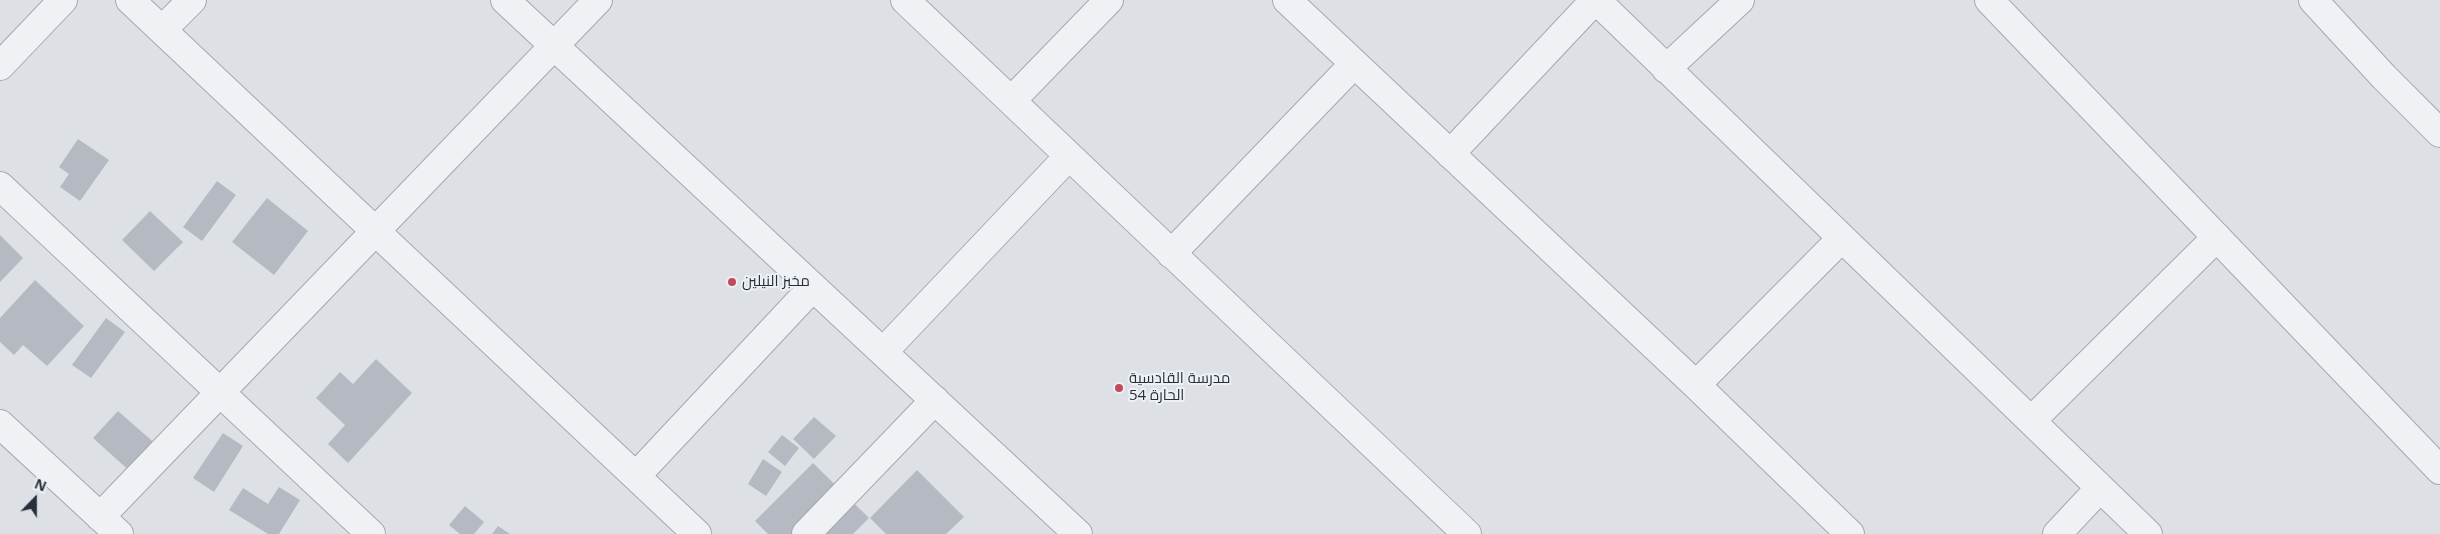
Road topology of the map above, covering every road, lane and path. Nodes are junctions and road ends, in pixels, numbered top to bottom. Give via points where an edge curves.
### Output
1 (63, 0) edge
2 (130, 0) edge
3 (192, 0) edge
4 (505, 0) edge
5 (598, 0) edge
6 (905, 0) edge
7 (1108, 0) edge
8 (1287, 0) edge
9 (1595, 0) edge
10 (1740, 0) edge
11 (1989, 0) edge
12 (2313, 0) edge
13 (162, 30) junction
14 (554, 46) junction
15 (1354, 64) junction
16 (0, 66) edge
17 (1666, 69) junction
18 (1012, 100) junction
19 (2440, 133) edge
20 (1450, 154) junction
21 (1068, 157) junction
22 (0, 186) edge
23 (376, 231) junction
24 (2217, 237) junction
25 (1841, 238) junction
26 (1172, 254) junction
27 (813, 287) junction
28 (883, 352) junction
29 (1696, 385) junction
30 (220, 392) junction
31 (935, 400) junction
32 (2032, 421) junction
33 (0, 424) edge
34 (2440, 470) edge
35 (636, 476) junction
36 (2100, 488) junction
37 (109, 526) edge
38 (371, 534) edge
39 (697, 534) edge
40 (806, 534) edge
41 (1078, 534) edge
42 (1467, 534) edge
43 (1850, 534) edge
44 (2057, 534) edge
45 (2148, 534) edge

1 - 16 street
2 - 13 street
3 - 13 street
4 - 14 street
5 - 14 street
6 - 18 street
7 - 18 street
8 - 15 street
9 - 17 street
9 - 20 street
10 - 17 street
11 - 24 street
12 - 19 street
13 - 23 street
14 - 23 street
14 - 27 street
15 - 20 street
15 - 26 street
17 - 25 street
18 - 21 street
20 - 29 street
21 - 26 street
21 - 28 street
22 - 30 street
23 - 30 street
23 - 35 street
24 - 32 street
24 - 34 street
25 - 29 street
25 - 32 street
26 - 42 street
27 - 28 street
27 - 35 street
28 - 31 street
29 - 43 street
30 - 37 street
30 - 38 street
31 - 40 street
31 - 41 street
32 - 36 street
33 - 37 street
35 - 39 street
36 - 44 street
36 - 45 street

